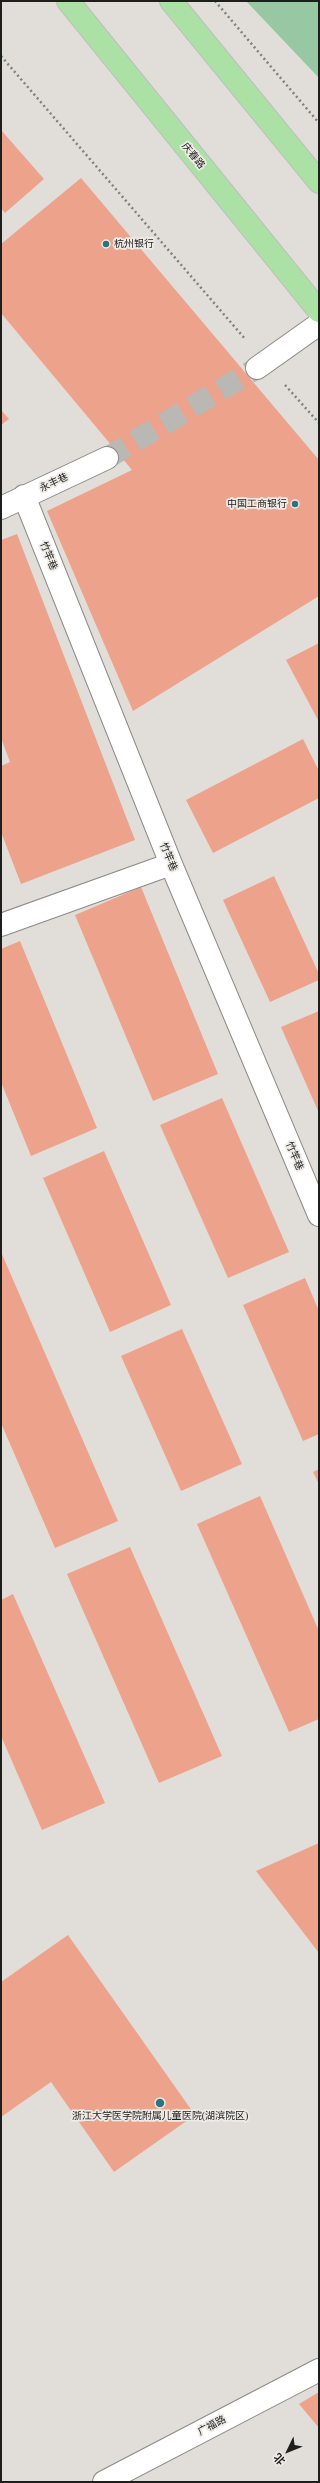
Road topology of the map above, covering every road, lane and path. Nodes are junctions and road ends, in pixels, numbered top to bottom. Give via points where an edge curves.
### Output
1 (68, 1) edge
2 (171, 1) edge
3 (215, 1) edge
4 (1, 56) edge
5 (319, 123) edge
6 (319, 182) edge
7 (319, 311) edge
8 (319, 324) edge
9 (261, 365) junction
10 (319, 423) edge
11 (107, 458) tunnel mouth
12 (24, 496) junction
13 (1, 508) edge
14 (171, 864) junction
15 (1, 925) edge
16 (319, 1215) edge
17 (319, 2370) edge
18 (104, 2482) edge

1 - 7 main road, 庆春路
2 - 6 main road
3 - 5 path
4 - 9 path
8 - 9 street
9 - 10 path
11 - 12 street, 永丰巷
12 - 13 street, 永丰巷
12 - 14 street, 竹竿巷
14 - 15 street
14 - 16 street, 竹竿巷
17 - 18 street, 广福路

